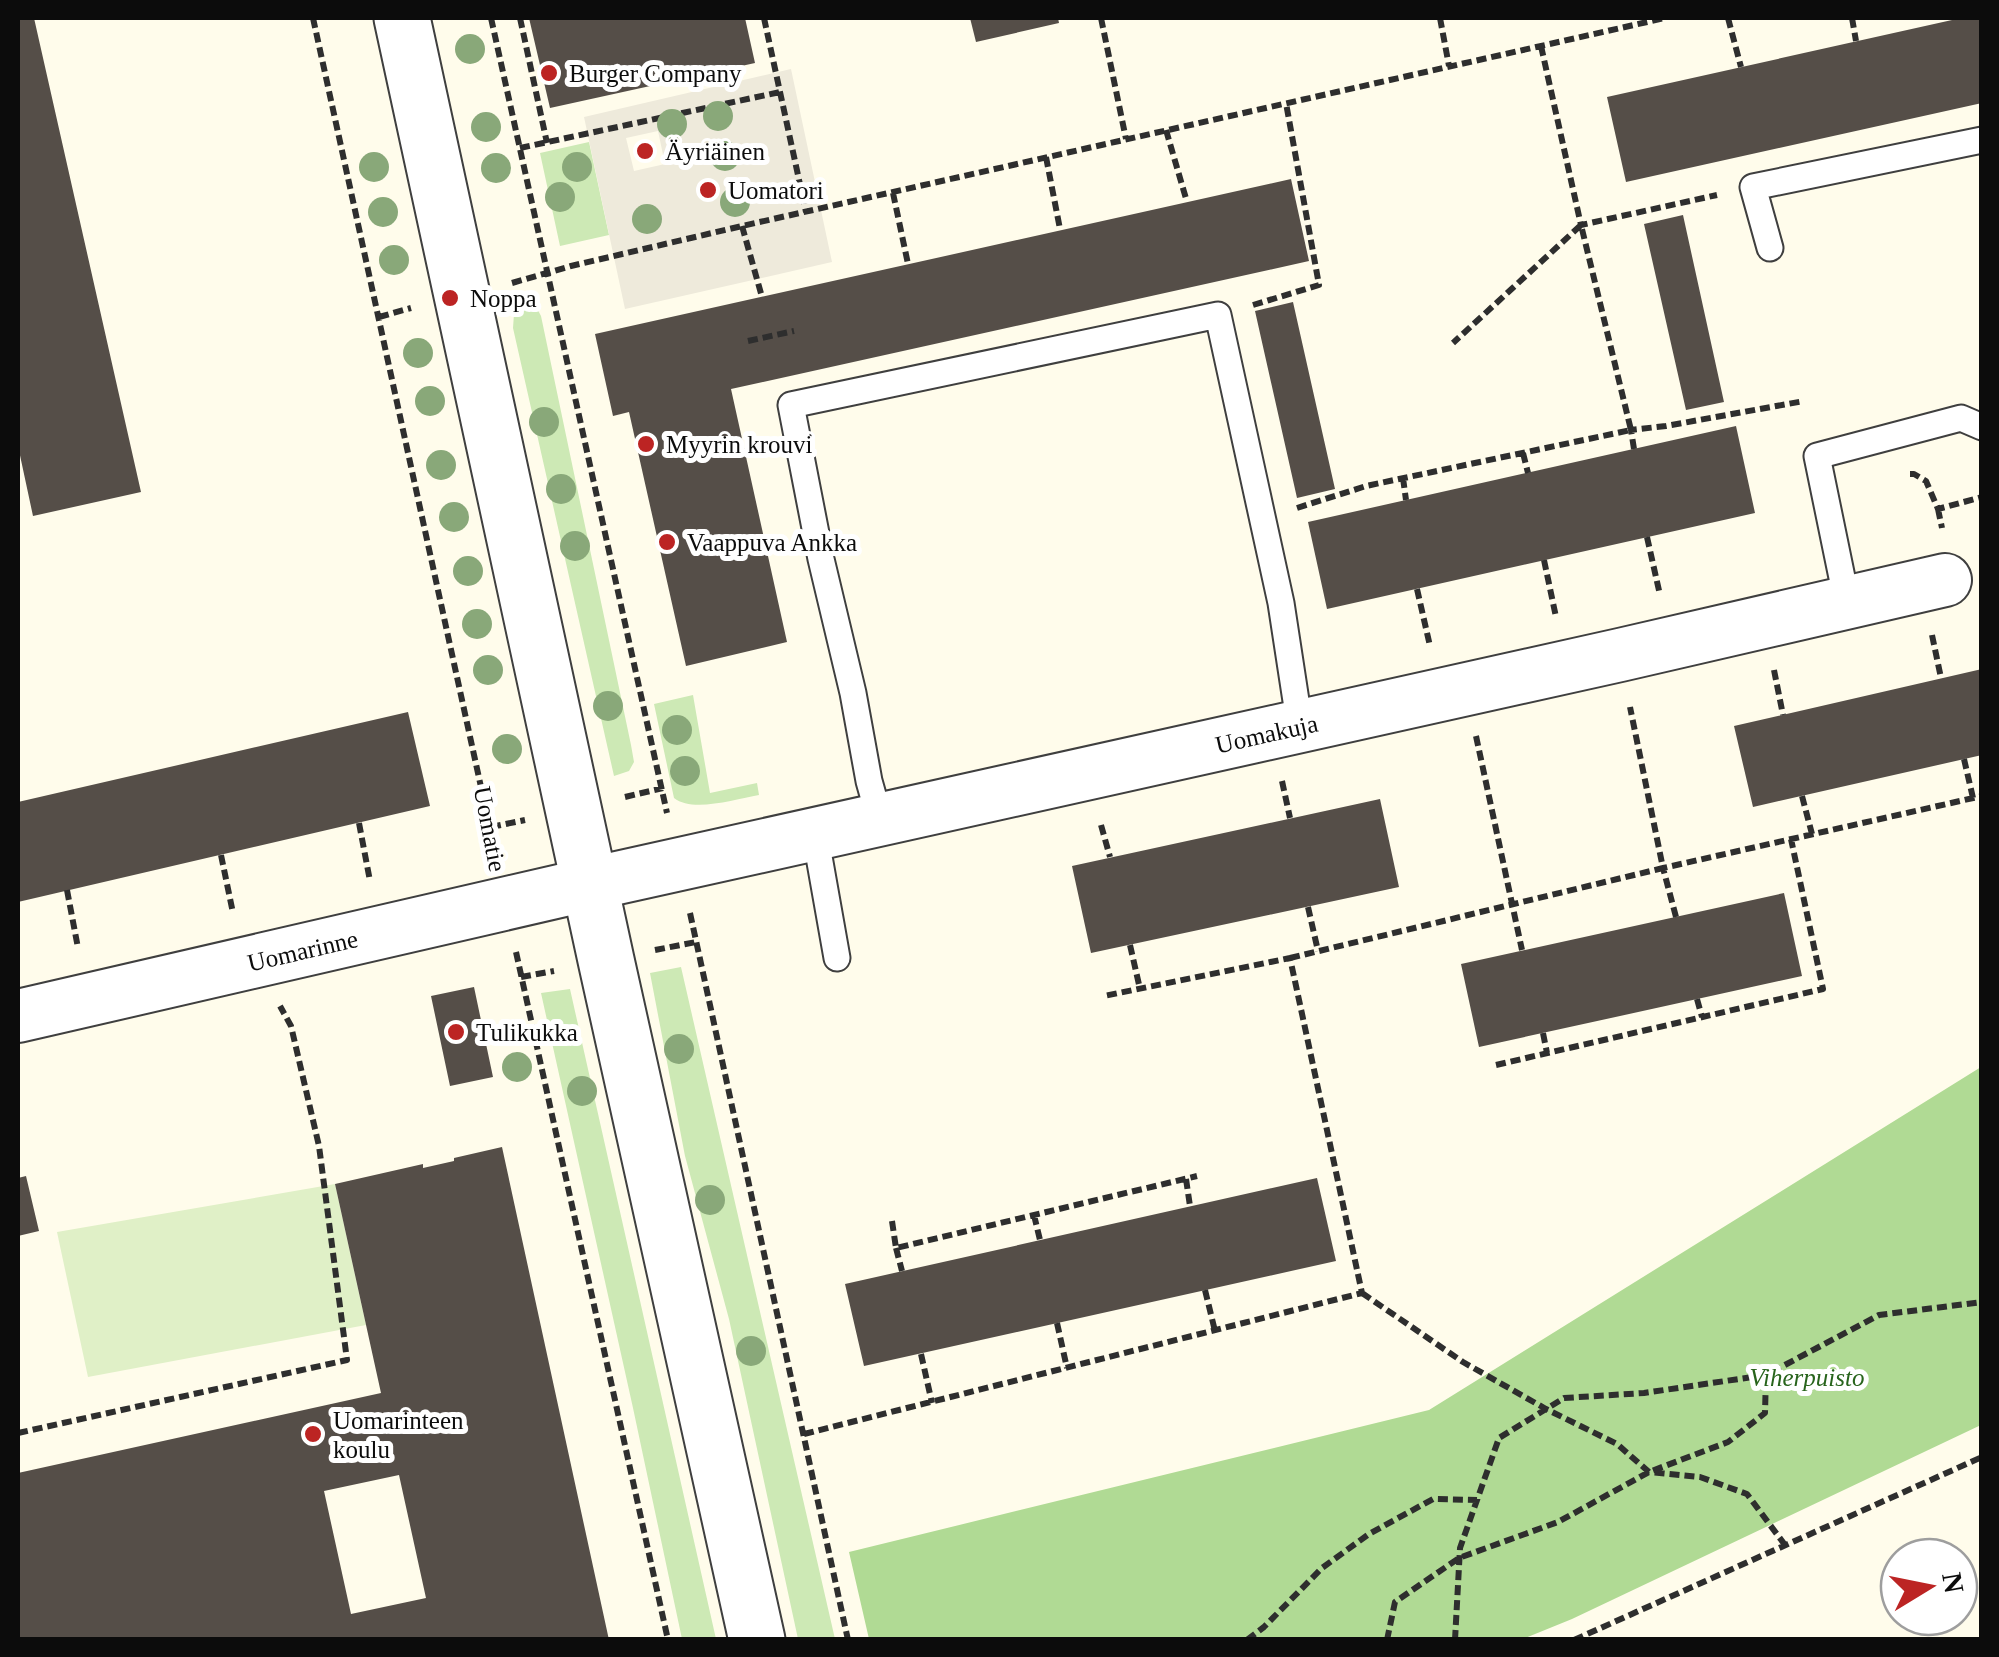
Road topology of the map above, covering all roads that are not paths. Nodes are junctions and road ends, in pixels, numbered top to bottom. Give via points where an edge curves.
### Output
1 (402, 18) edge
2 (1982, 140) edge
3 (1770, 248) dead end
4 (1982, 427) edge
5 (1937, 599) road end
6 (1848, 602) junction
7 (1289, 745) junction
8 (880, 820) junction
9 (815, 834) junction
10 (590, 884) junction
11 (837, 958) dead end
12 (18, 1016) edge
13 (757, 1640) edge

1 - 10 street
2 - 3 lane via 1753,187
4 - 6 lane via 1961,418 1816,456
5 - 6 street, Uomakuja
6 - 7 street, Uomakuja via 1620,655 1450,673
7 - 8 street, Uomakuja
7 - 8 lane via 1281,603 1218,315 791,404
8 - 9 street, Uomakuja
9 - 10 street, Uomakuja
9 - 11 lane
10 - 12 street, Uomarinne
10 - 13 street

